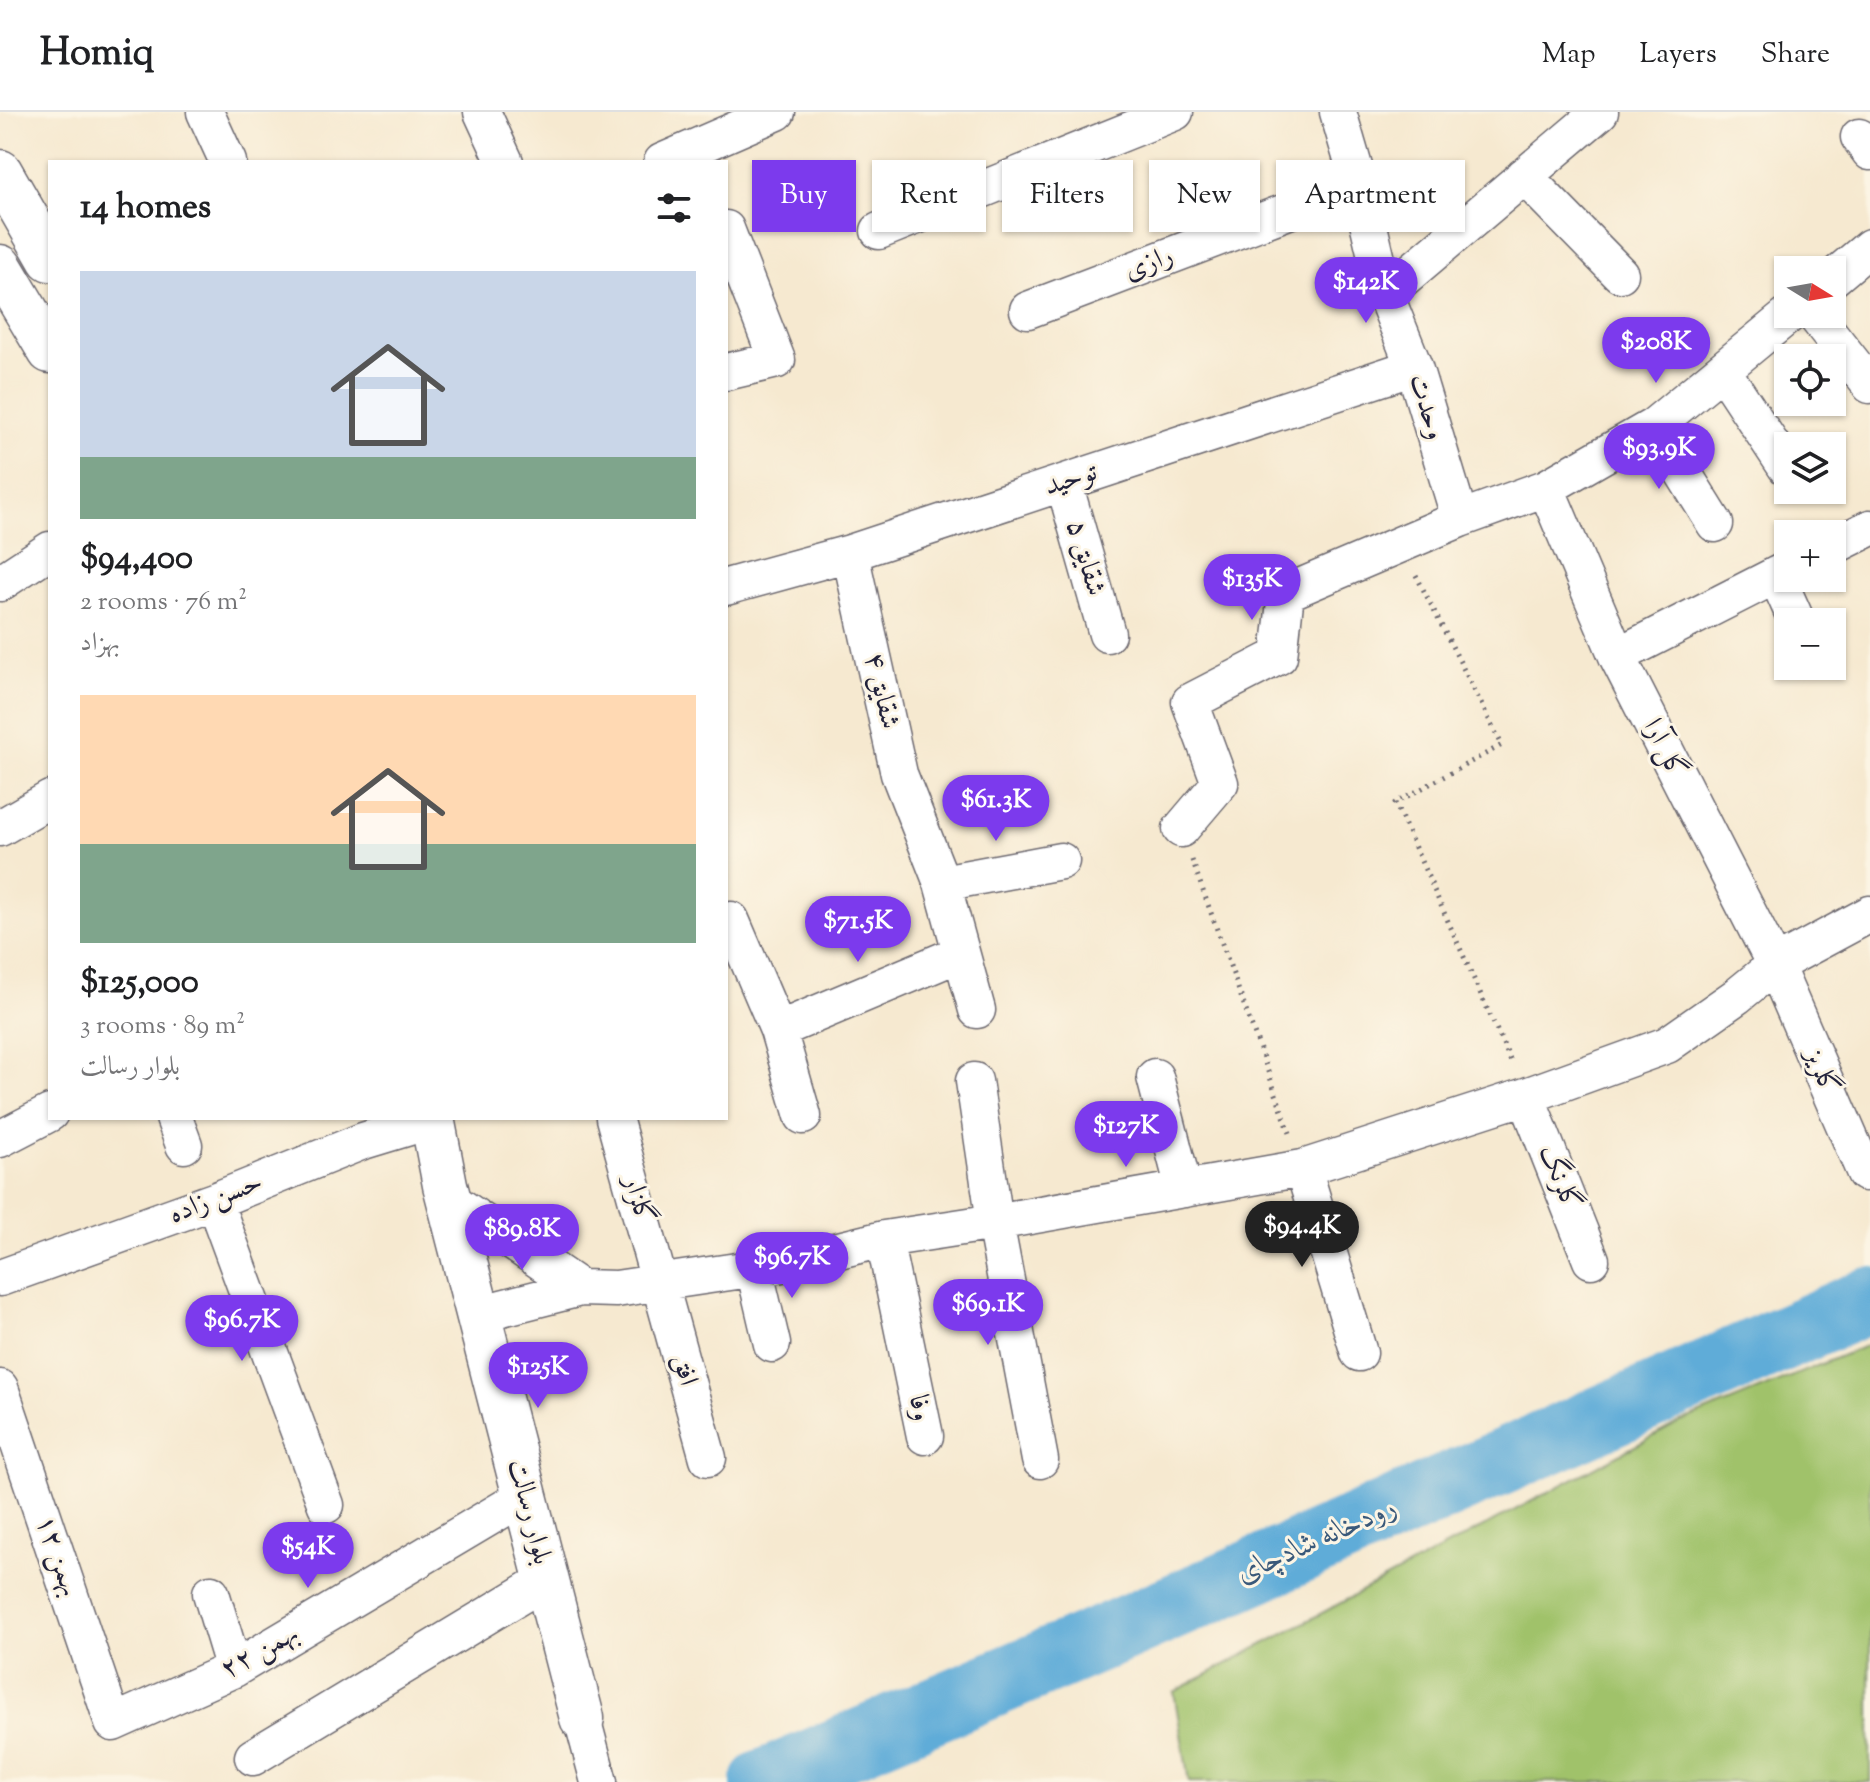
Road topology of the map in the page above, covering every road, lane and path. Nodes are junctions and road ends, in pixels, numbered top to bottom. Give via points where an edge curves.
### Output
1 (205, 112) edge
2 (482, 112) edge
3 (777, 112) edge
4 (1175, 112) edge
5 (1338, 112) edge
6 (1600, 112) edge
7 (697, 155) edge
8 (227, 160) edge
9 (504, 160) edge
10 (672, 160) edge
11 (1352, 160) edge
12 (0, 172) edge
13 (1524, 176) junction
14 (986, 188) edge
15 (1276, 216) edge
16 (1370, 232) edge
17 (728, 234) edge
18 (1870, 247) edge
19 (48, 256) edge
20 (0, 267) edge
21 (1846, 267) edge
22 (1620, 274) dead end
23 (1385, 294) junction
24 (1028, 310) dead end
25 (1774, 327) edge
26 (1825, 328) edge
27 (48, 348) edge
28 (1414, 367) junction
29 (1722, 370) junction
30 (728, 372) edge
31 (1870, 385) edge
32 (1654, 426) junction
33 (1774, 449) edge
34 (1064, 483) junction
35 (1546, 488) junction
36 (1460, 519) junction
37 (1715, 524) dead end
38 (1870, 529) edge
39 (1846, 540) edge
40 (1402, 545) junction
41 (48, 551) edge
42 (850, 553) junction
43 (1774, 576) edge
44 (0, 583) edge
45 (728, 586) edge
46 (1107, 634) dead end
47 (1617, 656) junction
48 (48, 800) edge
49 (0, 828) edge
50 (1181, 829) joint
51 (1061, 861) dead end
52 (942, 883) junction
53 (1870, 914) edge
54 (731, 920) dead end
55 (961, 953) junction
56 (1775, 965) junction
57 (977, 1010) dead end
58 (778, 1030) junction
59 (1155, 1077) dead end
60 (974, 1081) dead end
61 (1526, 1096) junction
62 (48, 1114) edge
63 (803, 1116) dead end
64 (425, 1120) edge
65 (432, 1120) edge
66 (615, 1120) edge
67 (359, 1130) edge
68 (0, 1139) edge
69 (1303, 1168) junction
70 (1870, 1171) edge
71 (1184, 1189) junction
72 (449, 1199) junction
73 (214, 1201) junction
74 (995, 1222) junction
75 (884, 1239) junction
76 (1591, 1260) dead end
77 (754, 1268) junction
78 (0, 1278) edge
79 (661, 1282) junction
80 (580, 1288) junction
81 (478, 1314) junction
82 (772, 1344) dead end
83 (1359, 1353) dead end
84 (0, 1388) edge
85 (925, 1436) dead end
86 (708, 1458) dead end
87 (1040, 1460) dead end
88 (525, 1496) junction
89 (326, 1505) dead end
90 (546, 1580) junction
91 (211, 1593) dead end
92 (234, 1669) junction
93 (582, 1718) joint
94 (113, 1723) joint
95 (253, 1757) dead end
96 (599, 1782) edge

1 - 8 street
2 - 9 street
3 - 7 street
4 - 14 street
5 - 11 street, وحدت
6 - 13 street
7 - 10 street
12 - 19 street
13 - 22 street
13 - 23 street
15 - 24 street, رازی
16 - 23 street, وحدت
17 - 30 street via 777,360
18 - 21 street
20 - 27 street
23 - 28 street, وحدت
25 - 29 street
26 - 31 street
28 - 34 street, توحید
28 - 36 street, وحدت
29 - 32 street
29 - 33 street
32 - 35 street
32 - 37 street
34 - 42 street, توحید
34 - 46 street, شقایق ۵
35 - 36 street
35 - 47 street, گل آرا
36 - 40 street
38 - 39 street
40 - 50 street via 1286,593 1279,656 1190,702 1220,783
40 - 61 path via 1502,745 1395,803
41 - 44 street
42 - 45 street, توحید
42 - 52 street, شقایق ۴ via 899,774
43 - 47 street
47 - 56 street, گل آرا
48 - 49 street
50 - 69 path
51 - 52 street
52 - 55 street, شقایق ۴
53 - 56 street
54 - 58 street
55 - 57 street, شقایق ۴
55 - 58 street
56 - 61 street via 1667,1045
56 - 70 street, گلریز via 1865,1173
58 - 63 street
59 - 71 street
60 - 74 street
61 - 69 street
61 - 76 street, گلرنگ
62 - 68 street
64 - 67 street, حسن زاده
65 - 72 street, بلوار رسالت
66 - 79 street, گلزار
67 - 73 street, حسن زاده
69 - 71 street
69 - 83 street
71 - 74 street
72 - 80 street
72 - 81 street, بلوار رسالت
73 - 78 street, حسن زاده
73 - 89 street
74 - 75 street
74 - 87 street
75 - 77 street
75 - 85 street, وفا
77 - 79 street
77 - 82 street
79 - 80 street
79 - 86 street, افق
80 - 81 street
81 - 88 street, بلوار رسالت
84 - 94 street, ۱۲ بهمن
88 - 90 street, بلوار رسالت
88 - 92 street, ۲۲ بهمن
90 - 93 street, بلوار رسالت
90 - 95 street
91 - 92 street
92 - 94 street, ۲۲ بهمن
93 - 96 street

